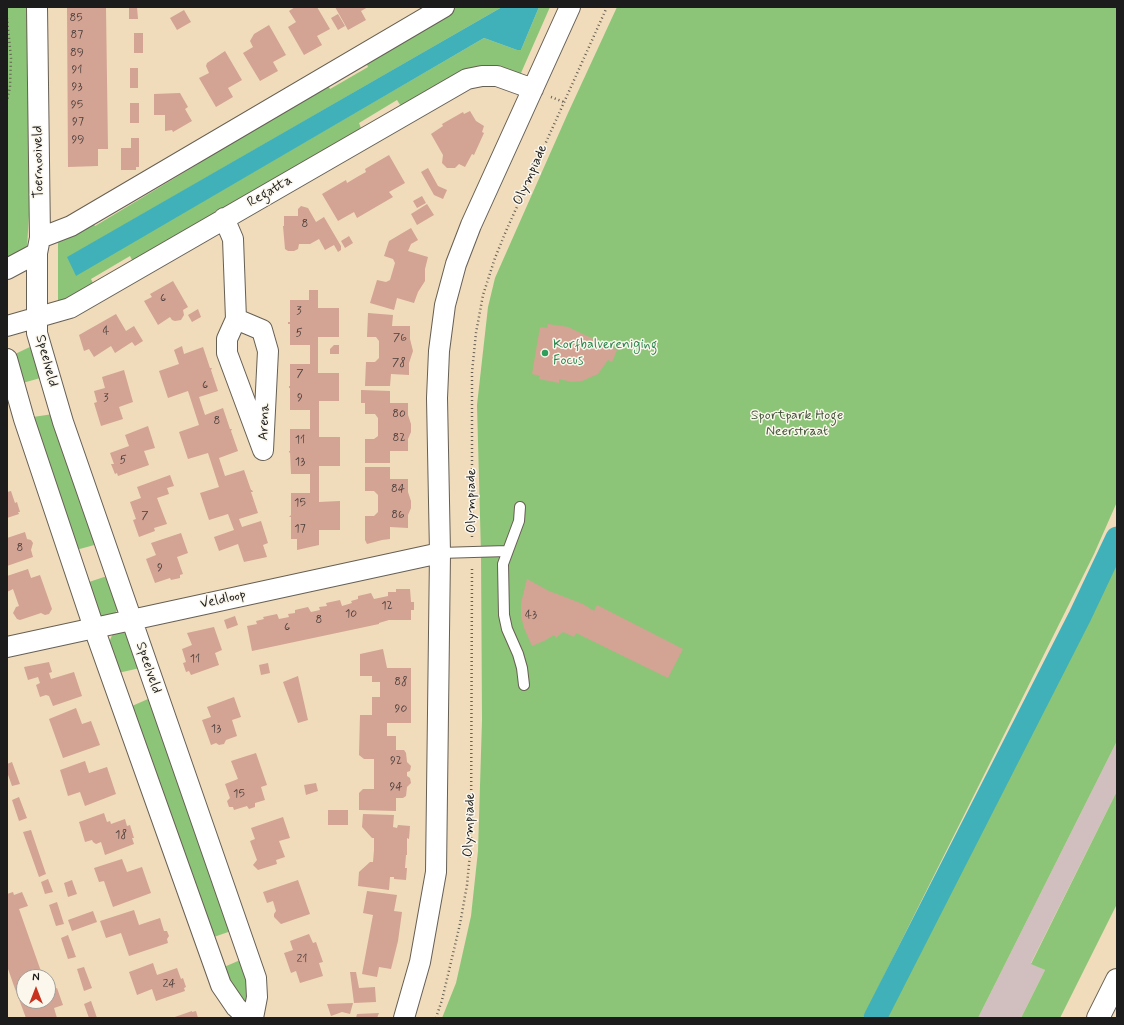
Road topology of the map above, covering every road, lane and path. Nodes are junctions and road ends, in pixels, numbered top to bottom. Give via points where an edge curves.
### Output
1 (37, 7) edge
2 (444, 7) edge
3 (570, 7) edge
4 (607, 7) edge
5 (7, 18) edge
6 (533, 90) junction
7 (7, 100) edge
8 (224, 218) junction
9 (39, 245) junction
10 (7, 269) edge
11 (36, 317) junction
12 (236, 319) junction
13 (7, 326) edge
14 (7, 359) edge
15 (520, 507) dead end
16 (472, 552) junction
17 (507, 552) junction
18 (440, 553) junction
19 (132, 619) junction
20 (94, 628) junction
21 (7, 647) edge
22 (524, 685) dead end
23 (1117, 980) edge
24 (248, 1018) edge
25 (253, 1018) edge
26 (404, 1018) edge
27 (436, 1018) edge
28 (1098, 1018) edge

1 - 9 street, Toernooiveld
2 - 9 street
3 - 6 street
4 - 16 path, Olympiade via 506,231 483,295 472,372
5 - 7 path via 11,58
6 - 8 street, Regatta via 497,76 467,79
6 - 18 street via 471,225 456,264 445,305 439,351 437,398
8 - 11 street, Regatta via 70,308
8 - 12 street, Arena via 233,239
9 - 10 street
9 - 11 street, Toernooiveld
11 - 13 street, Regatta
11 - 19 street, Speelveld via 37,333 63,422
12 - 12 street, Arena via 262,330 268,351 263,450 227,353 227,339
14 - 20 street
15 - 17 lane via 519,521
16 - 17 lane
16 - 18 lane
16 - 27 path, Olympiade via 471,844 460,924
17 - 22 lane via 503,564 504,615 518,654
18 - 19 street, Veldloop
18 - 26 street via 436,872 420,962
19 - 20 street, Veldloop
19 - 25 street, Speelveld via 256,978 257,997
20 - 21 street, Veldloop
20 - 24 street via 221,985 236,1007
23 - 28 highway

